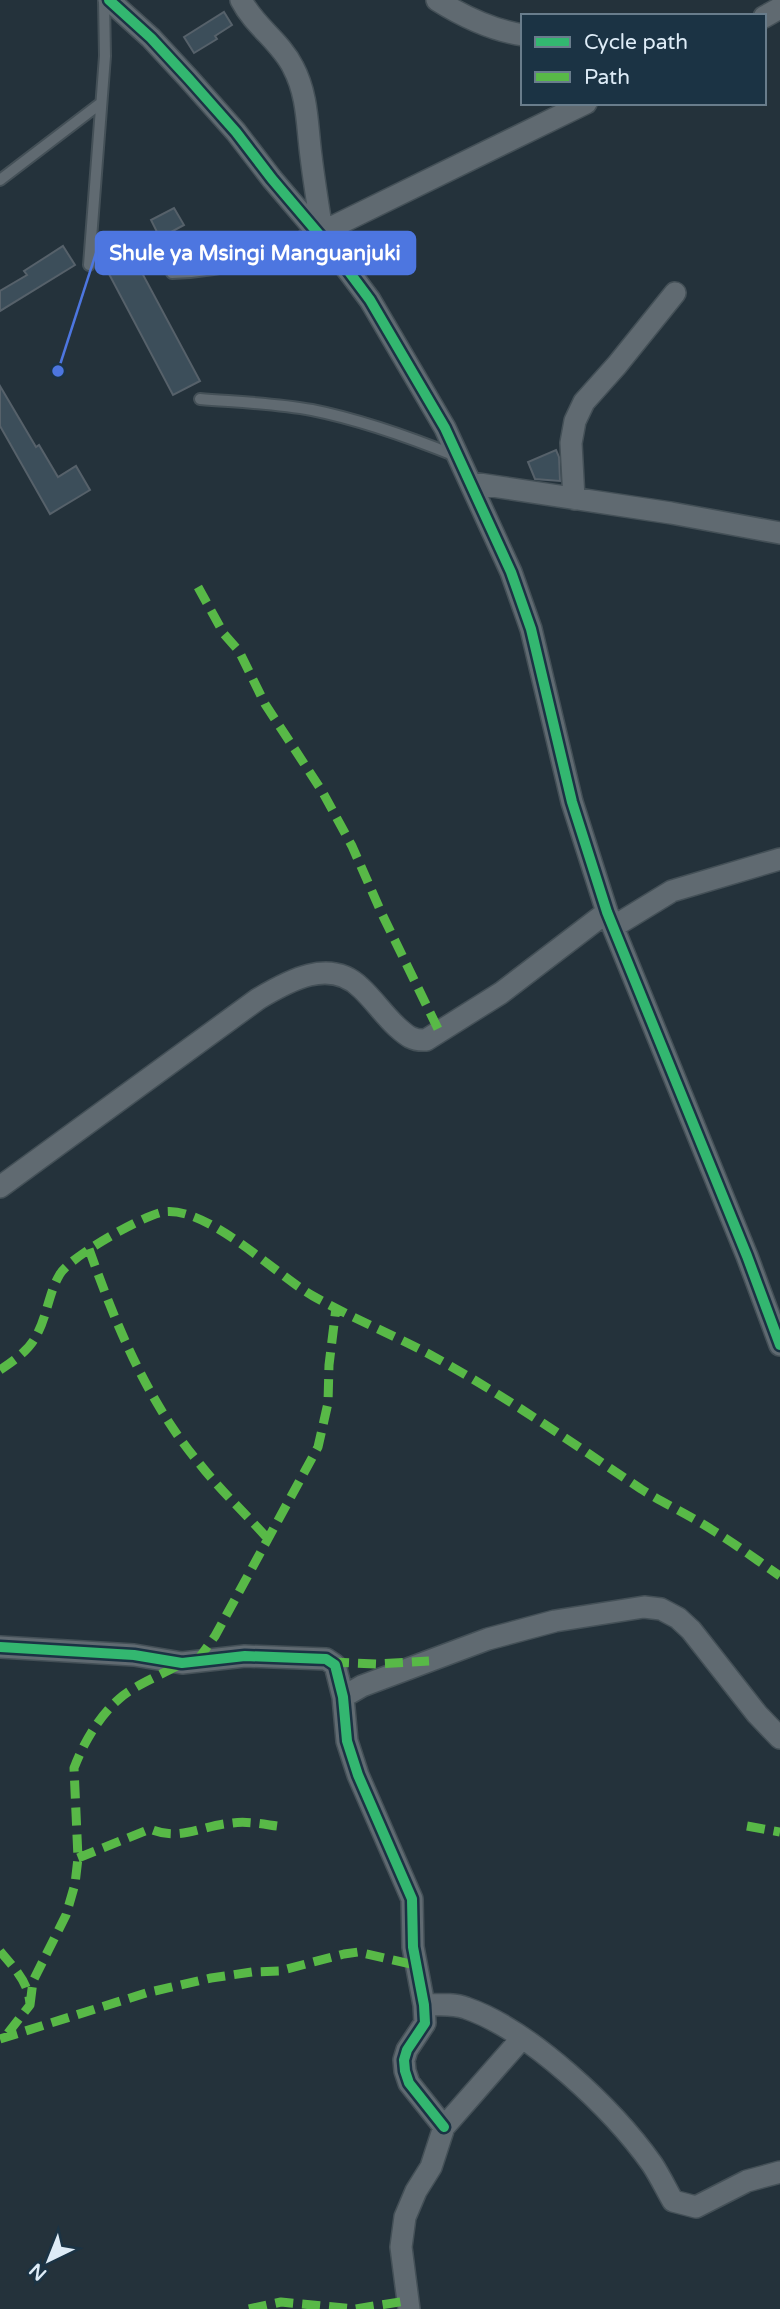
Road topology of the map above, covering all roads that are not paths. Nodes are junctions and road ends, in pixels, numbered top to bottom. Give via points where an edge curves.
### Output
1 (107, 0) edge
2 (241, 0) edge
3 (448, 2) edge
4 (521, 35) edge
5 (101, 103) junction
6 (582, 105) edge
7 (0, 180) edge
8 (318, 232) junction
9 (89, 265) dead end
10 (172, 273) dead end
11 (675, 293) dead end
12 (200, 399) dead end
13 (459, 457) junction
14 (471, 483) junction
15 (574, 499) junction
16 (780, 533) edge
17 (780, 859) edge
18 (610, 920) junction
19 (0, 1187) edge
20 (780, 1345) edge
21 (0, 1647) edge
22 (343, 1698) junction
23 (780, 1738) edge
24 (424, 2005) junction
25 (522, 2038) junction
26 (444, 2127) junction
27 (780, 2172) edge
28 (409, 2309) edge

1 - 5 lane
1 - 8 street via 189,79
2 - 8 street via 287,58 300,84
3 - 4 street via 473,21
5 - 7 lane
5 - 9 lane
6 - 8 street
8 - 10 lane via 226,268
8 - 13 street via 370,300
11 - 15 street via 584,402 571,443
12 - 13 lane via 311,410 399,434
13 - 14 street
14 - 15 street
14 - 18 street via 531,629 572,802
15 - 16 street
17 - 18 street via 672,891
18 - 19 street via 426,1040 408,1037 360,986 342,975 321,972 290,980
18 - 20 street
21 - 22 street via 134,1655 181,1663 245,1656 326,1659 335,1665
22 - 23 street via 362,1686 488,1639 555,1621 644,1607 661,1609 691,1630
22 - 24 street via 346,1741 412,1899 413,1947
24 - 25 street via 464,2007
24 - 26 street via 425,2023 407,2050 405,2071
25 - 26 street
25 - 27 street via 604,2106 654,2167 673,2202 696,2207 747,2181
26 - 28 street via 431,2167 405,2217 401,2247

